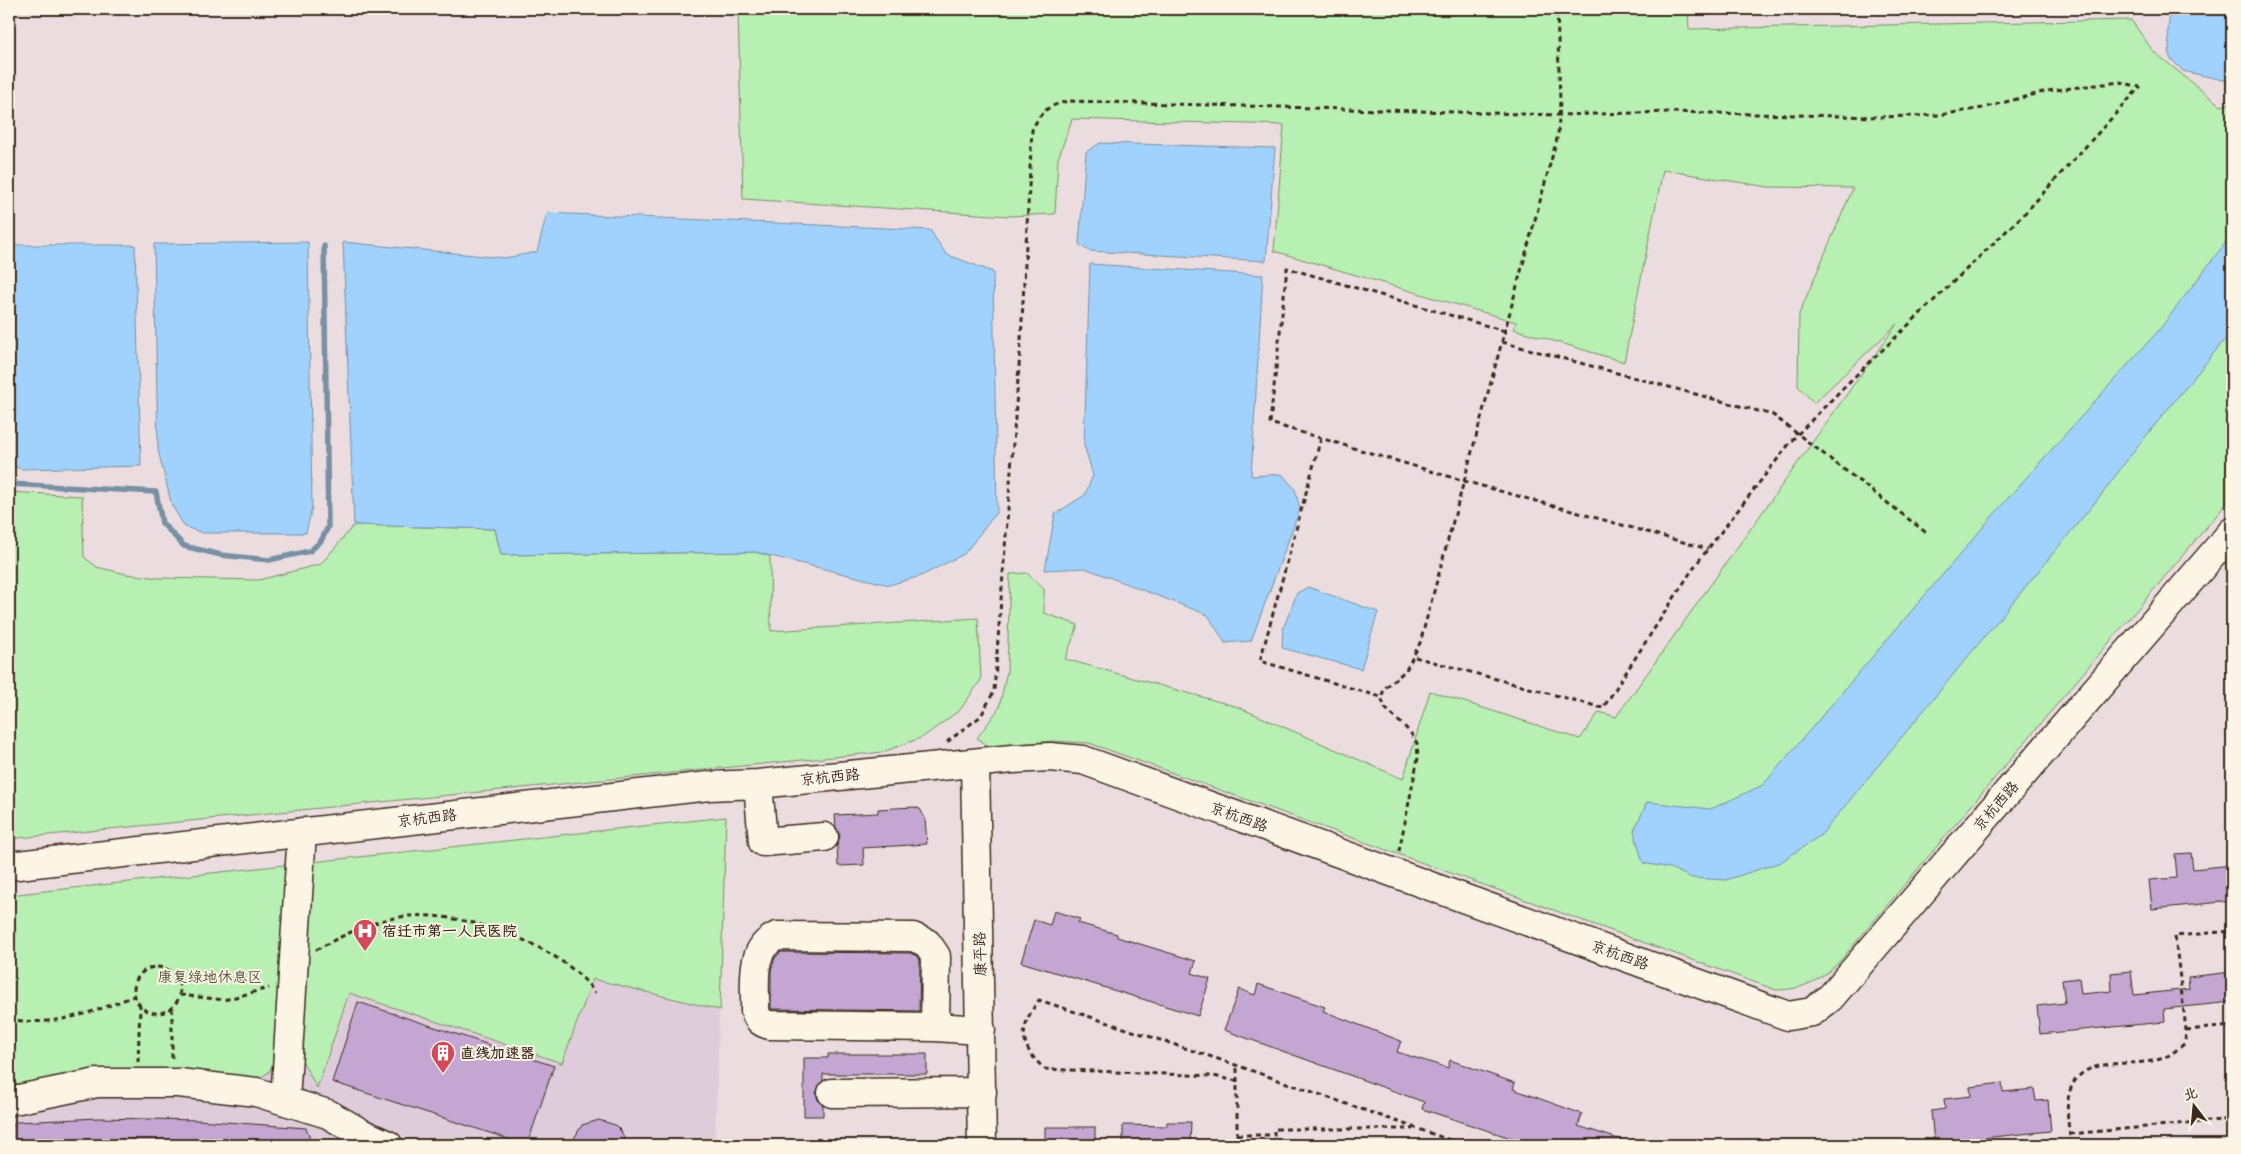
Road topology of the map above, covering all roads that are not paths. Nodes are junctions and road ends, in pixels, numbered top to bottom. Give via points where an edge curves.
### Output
1 (2232, 532) edge
2 (975, 763) junction
3 (758, 784) junction
4 (302, 832) junction
5 (824, 837) dead end
6 (9, 866) edge
7 (935, 1027) junction
8 (981, 1030) junction
9 (982, 1092) junction
10 (832, 1093) dead end
11 (9, 1101) edge
12 (285, 1101) junction
13 (388, 1145) edge
14 (982, 1145) edge

1 - 2 street, 京杭西路 via 1830,998 1812,1012 1788,1016 1084,760 1050,757
2 - 3 street, 京杭西路
2 - 8 street, 康平路
3 - 4 street, 京杭西路 via 709,786
3 - 5 street via 764,842
4 - 6 street, 京杭西路
4 - 12 street
7 - 7 street via 936,956 927,943 913,937 777,936 762,945 758,952 755,1011 762,1023 770,1026
7 - 8 street
8 - 9 street, 康平路
9 - 10 street
9 - 14 street, 康平路
11 - 12 street via 97,1083 172,1083 256,1092
12 - 13 street via 328,1114

